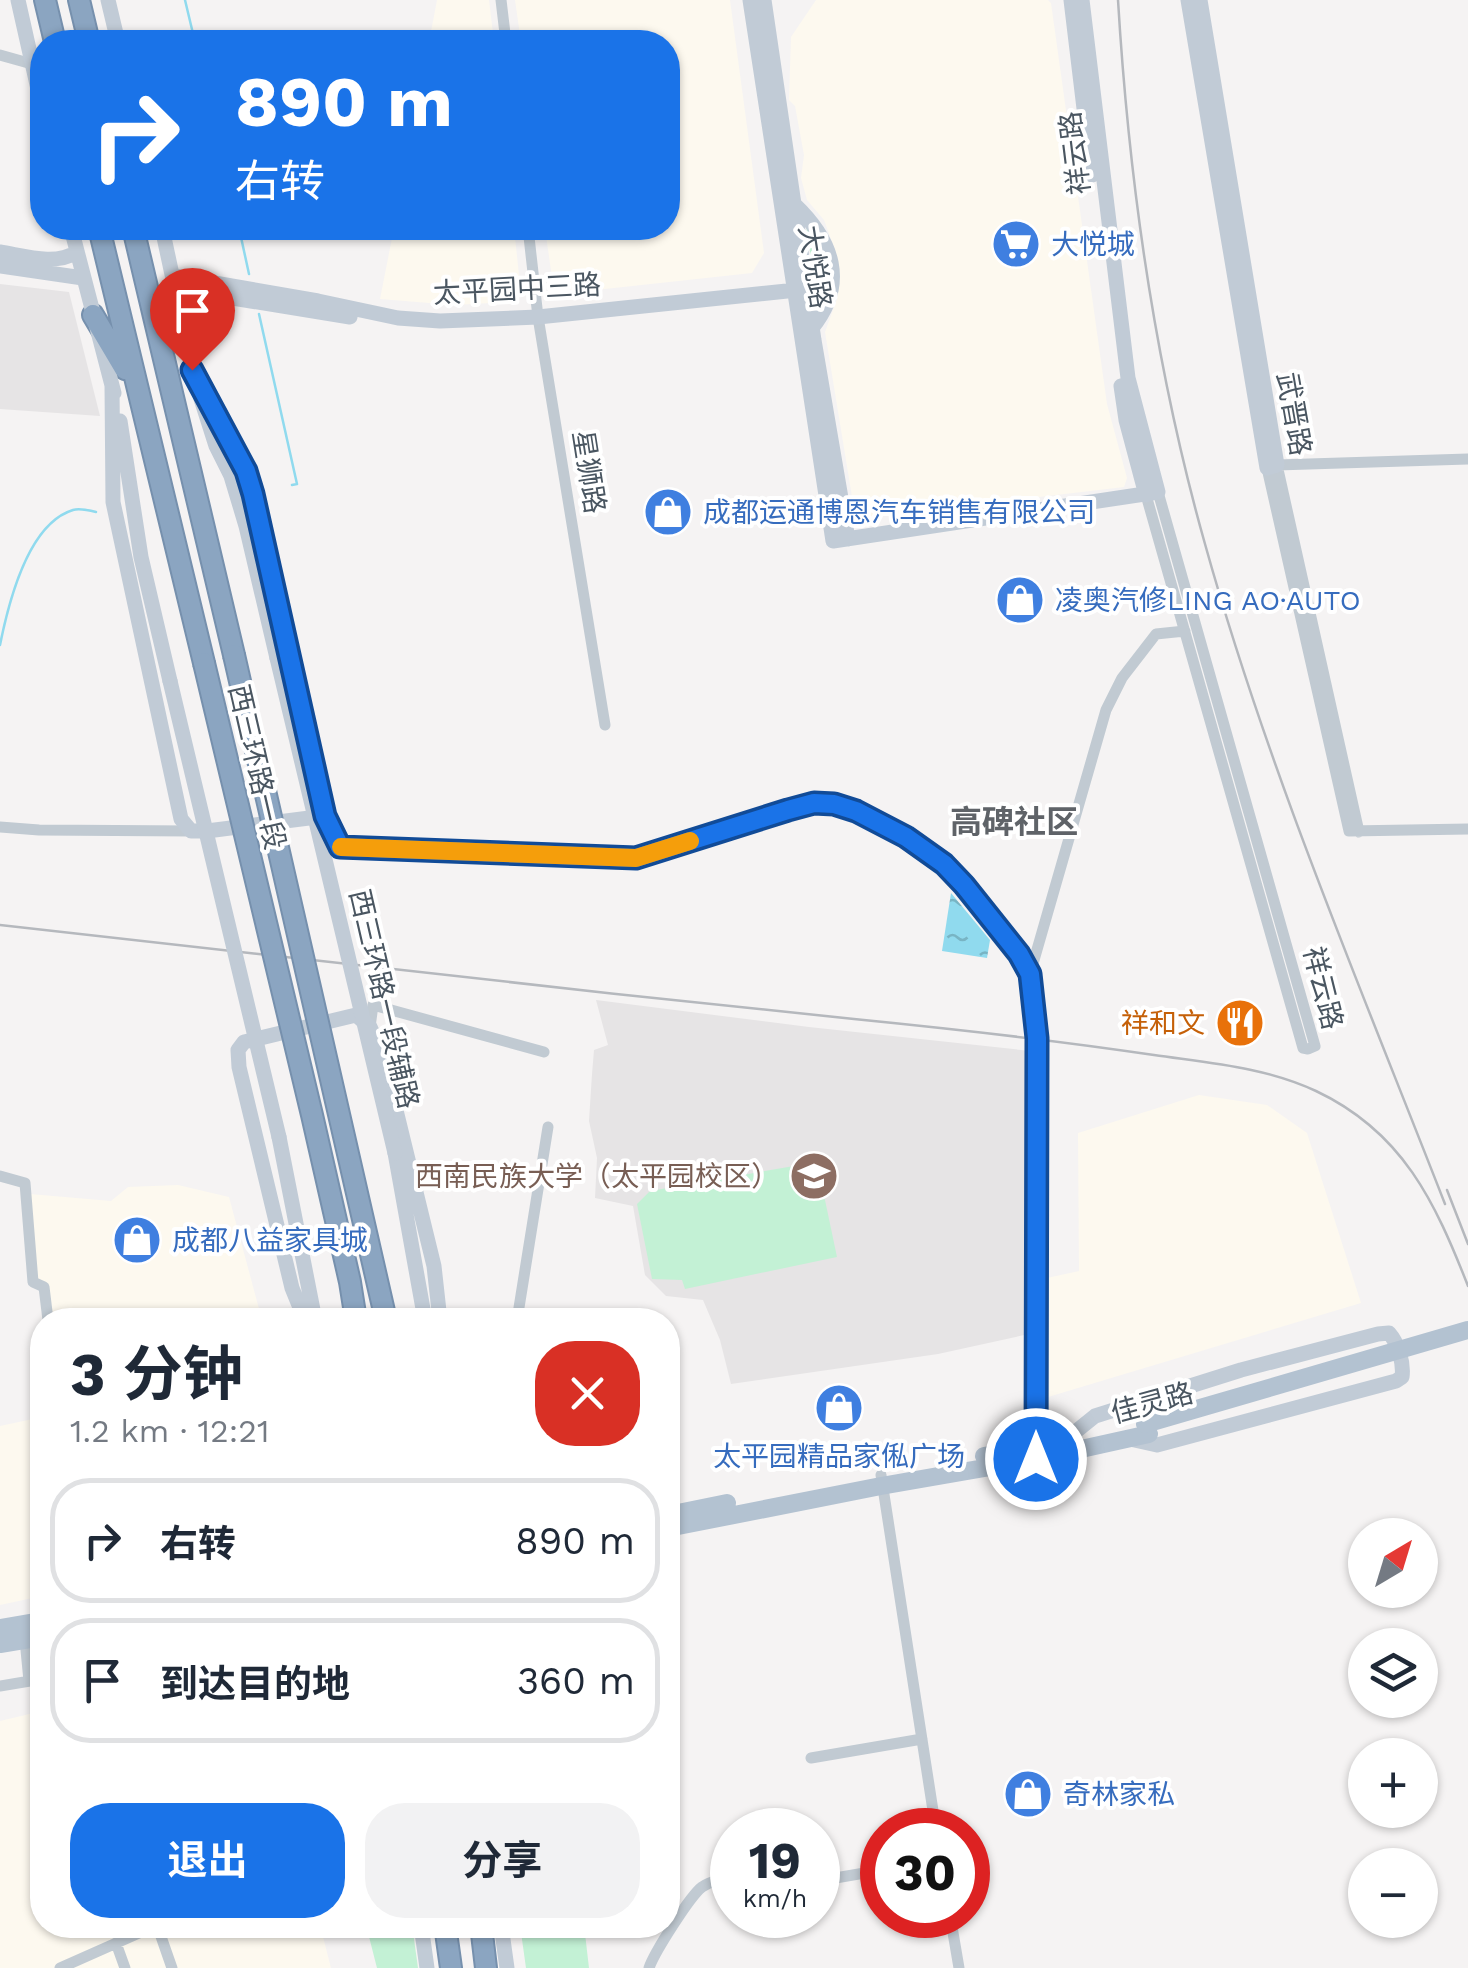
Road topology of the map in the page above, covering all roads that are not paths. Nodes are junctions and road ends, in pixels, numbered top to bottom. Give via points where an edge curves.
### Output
1 (18, 0) edge
2 (45, 0) edge
3 (79, 0) edge
4 (92, 0) edge
5 (108, 0) edge
6 (502, 0) edge
7 (750, 0) edge
8 (764, 0) edge
9 (1071, 0) edge
10 (1082, 0) edge
11 (1188, 0) edge
12 (1200, 0) edge
13 (52, 30) edge
14 (86, 30) edge
15 (89, 30) edge
16 (115, 30) edge
17 (505, 30) edge
18 (30, 55) edge
19 (0, 56) edge
20 (30, 64) edge
21 (794, 204) junction
22 (74, 240) edge
23 (102, 240) edge
24 (136, 240) edge
25 (165, 240) edge
26 (529, 240) edge
27 (0, 252) edge
28 (77, 252) junction
29 (0, 266) edge
30 (84, 278) junction
31 (175, 282) junction
32 (800, 294) junction
33 (94, 315) junction
34 (539, 321) junction
35 (812, 328) junction
36 (192, 370) junction
37 (112, 385) junction
38 (137, 389) junction
39 (1468, 458) edge
40 (1272, 466) junction
41 (1152, 494) junction
42 (840, 540) junction
43 (1185, 631) junction
44 (606, 725) dead end
45 (325, 816) junction
46 (0, 828) edge
47 (1468, 829) edge
48 (192, 830) junction
49 (1030, 974) junction
50 (370, 1028) junction
51 (544, 1052) dead end
52 (548, 1127) dead end
53 (0, 1176) edge
54 (47, 1308) edge
55 (300, 1308) edge
56 (313, 1308) edge
57 (354, 1308) edge
58 (383, 1308) edge
59 (423, 1308) edge
60 (439, 1308) edge
61 (519, 1308) edge
62 (1468, 1330) edge
63 (1468, 1341) edge
64 (1147, 1429) junction
65 (1130, 1439) junction
66 (1064, 1441) junction
67 (1036, 1452) junction
68 (881, 1480) junction
69 (680, 1513) edge
70 (680, 1525) edge
71 (30, 1624) edge
72 (0, 1628) edge
73 (30, 1640) edge
74 (0, 1644) edge
75 (30, 1668) edge
76 (28, 1682) joint
77 (0, 1686) edge
78 (922, 1740) junction
79 (811, 1758) dead end
80 (933, 1808) edge
81 (710, 1882) edge
82 (680, 1915) edge
83 (127, 1938) edge
84 (162, 1938) edge
85 (424, 1938) edge
86 (448, 1938) edge
87 (483, 1938) edge
88 (503, 1938) edge
89 (664, 1938) edge
90 (954, 1938) edge
91 (116, 1943) junction
92 (60, 1968) edge
93 (125, 1968) edge
94 (172, 1968) edge
95 (427, 1968) edge
96 (451, 1968) edge
97 (486, 1968) edge
98 (507, 1968) edge
99 (649, 1968) edge
100 (959, 1968) edge

1 - 18 street
2 - 13 highway
3 - 14 highway
4 - 15 highway
5 - 16 street
6 - 17 street
7 - 32 street, 大悦路
8 - 21 street
9 - 41 street, 祥云路 via 1126,420
10 - 41 street, 祥云路 via 1128,378
11 - 40 street, 武晋路
12 - 40 street, 武晋路
19 - 20 street
21 - 32 street
21 - 35 street via 824,240 831,264 832,291
22 - 28 street
23 - 38 highway, 西三环路一段
24 - 58 highway, 西三环路一段, bridge
25 - 31 street, 西三环路一段辅路
26 - 34 street, 星狮路
27 - 28 street via 52,260
28 - 30 street
29 - 30 street
30 - 33 street
31 - 34 street, 太平园中三路 via 318,300 398,318
31 - 36 street, 西三环路一段辅路
32 - 34 street, 太平园中三路
32 - 35 street
32 - 42 street, 大悦路
33 - 37 street
33 - 38 highway
34 - 44 street, 星狮路
35 - 42 street
36 - 45 street via 253,494
36 - 59 street, 西三环路一段辅路, bridge via 246,526 394,1152
37 - 48 street via 113,502 182,819
37 - 56 street, bridge via 141,557 279,1137
38 - 57 highway, 西三环路一段, bridge
39 - 40 street
40 - 47 street, 武晋路 via 1354,831
41 - 42 street
41 - 43 street, 祥云路
41 - 43 street, 祥云路 via 1314,1046 1308,1050
43 - 49 street via 1156,634 1106,710
45 - 48 street
45 - 49 street via 340,847 636,858 788,810 834,804 906,837 944,864
46 - 48 street
49 - 67 street via 1037,1038
50 - 51 street via 373,1005
50 - 55 street via 356,1015 244,1042 238,1050
50 - 60 street via 402,1130
52 - 61 street
53 - 54 street via 25,1183 33,1282 44,1287
62 - 64 main road, 佳灵路, bridge
63 - 64 main road, 佳灵路
64 - 65 main road, 佳灵路
64 - 66 main road, 佳灵路
65 - 66 street via 1157,1444 1396,1381 1403,1370 1394,1339 1378,1334 1241,1370 1095,1416
65 - 67 main road, 佳灵路
66 - 67 main road, 佳灵路
67 - 68 main road, 佳灵路
68 - 69 main road, 佳灵路
68 - 70 main road, 佳灵路
68 - 78 street
71 - 72 main road
73 - 74 main road
75 - 76 street
76 - 77 street
78 - 79 street
78 - 80 street
81 - 82 street
83 - 91 street
84 - 94 street
85 - 95 street
86 - 96 highway
87 - 97 highway
88 - 98 street
89 - 99 street
90 - 100 street
91 - 92 street
91 - 93 street

